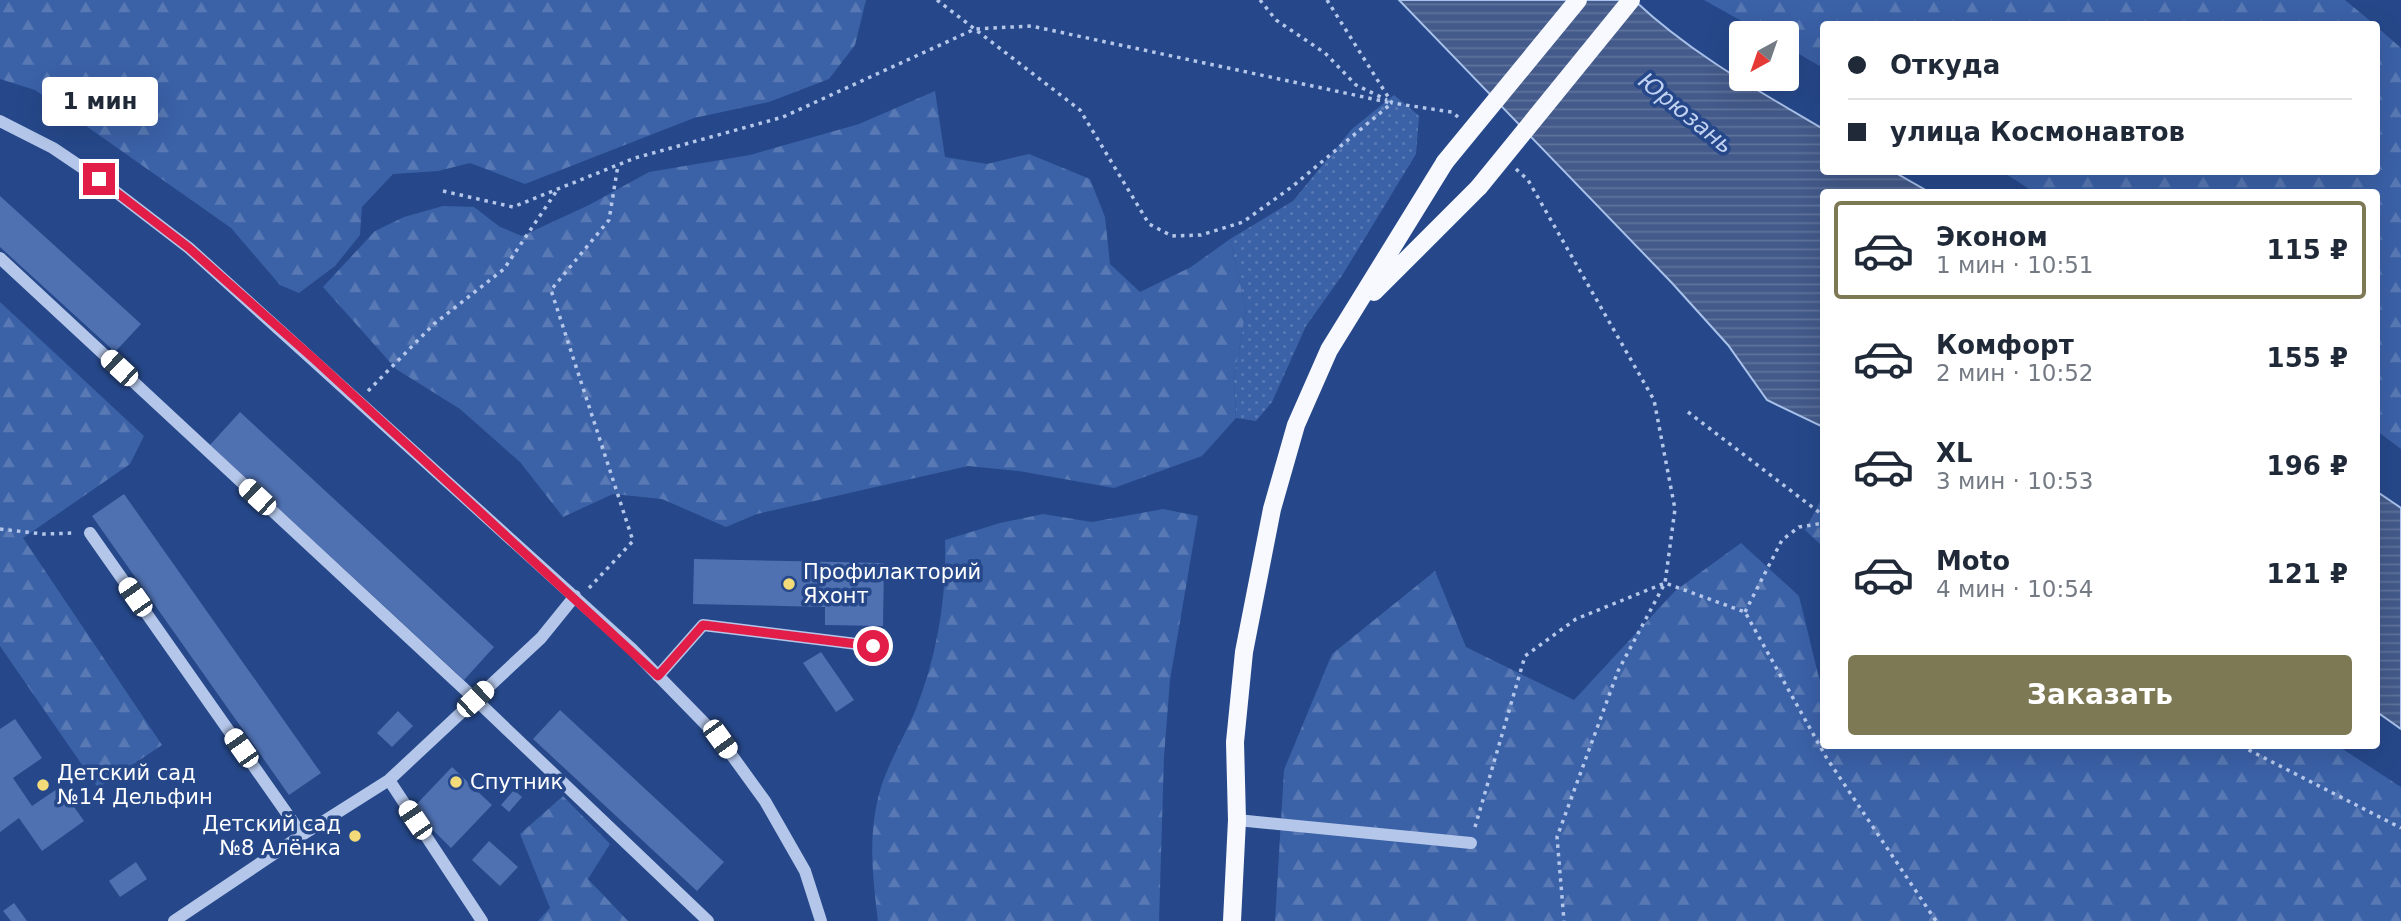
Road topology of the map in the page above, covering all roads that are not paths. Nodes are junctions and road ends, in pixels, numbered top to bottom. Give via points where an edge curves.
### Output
1 (1578, 0) edge
2 (1631, 0) edge
3 (0, 121) edge
4 (0, 258) edge
5 (1354, 311) junction
6 (90, 533) road end
7 (575, 596) junction
8 (873, 646) dead end
9 (658, 676) junction
10 (475, 699) junction
11 (389, 779) junction
12 (1237, 820) junction
13 (302, 835) junction
14 (1471, 843) road end
15 (174, 921) edge
16 (482, 921) edge
17 (708, 921) edge
18 (821, 921) edge
19 (1231, 921) edge

1 - 5 main road, bridge via 1445,162
2 - 5 main road, bridge via 1479,187
3 - 7 street via 53,148 145,212
4 - 10 street
5 - 12 main road via 1309,391 1272,509 1244,652 1235,742
6 - 13 street
7 - 9 street
7 - 10 street via 541,638
8 - 9 street via 703,625
9 - 18 street via 720,739 765,801 805,871
10 - 11 street
10 - 17 street
11 - 13 street
11 - 16 street
12 - 14 street
12 - 19 main road
13 - 15 street

